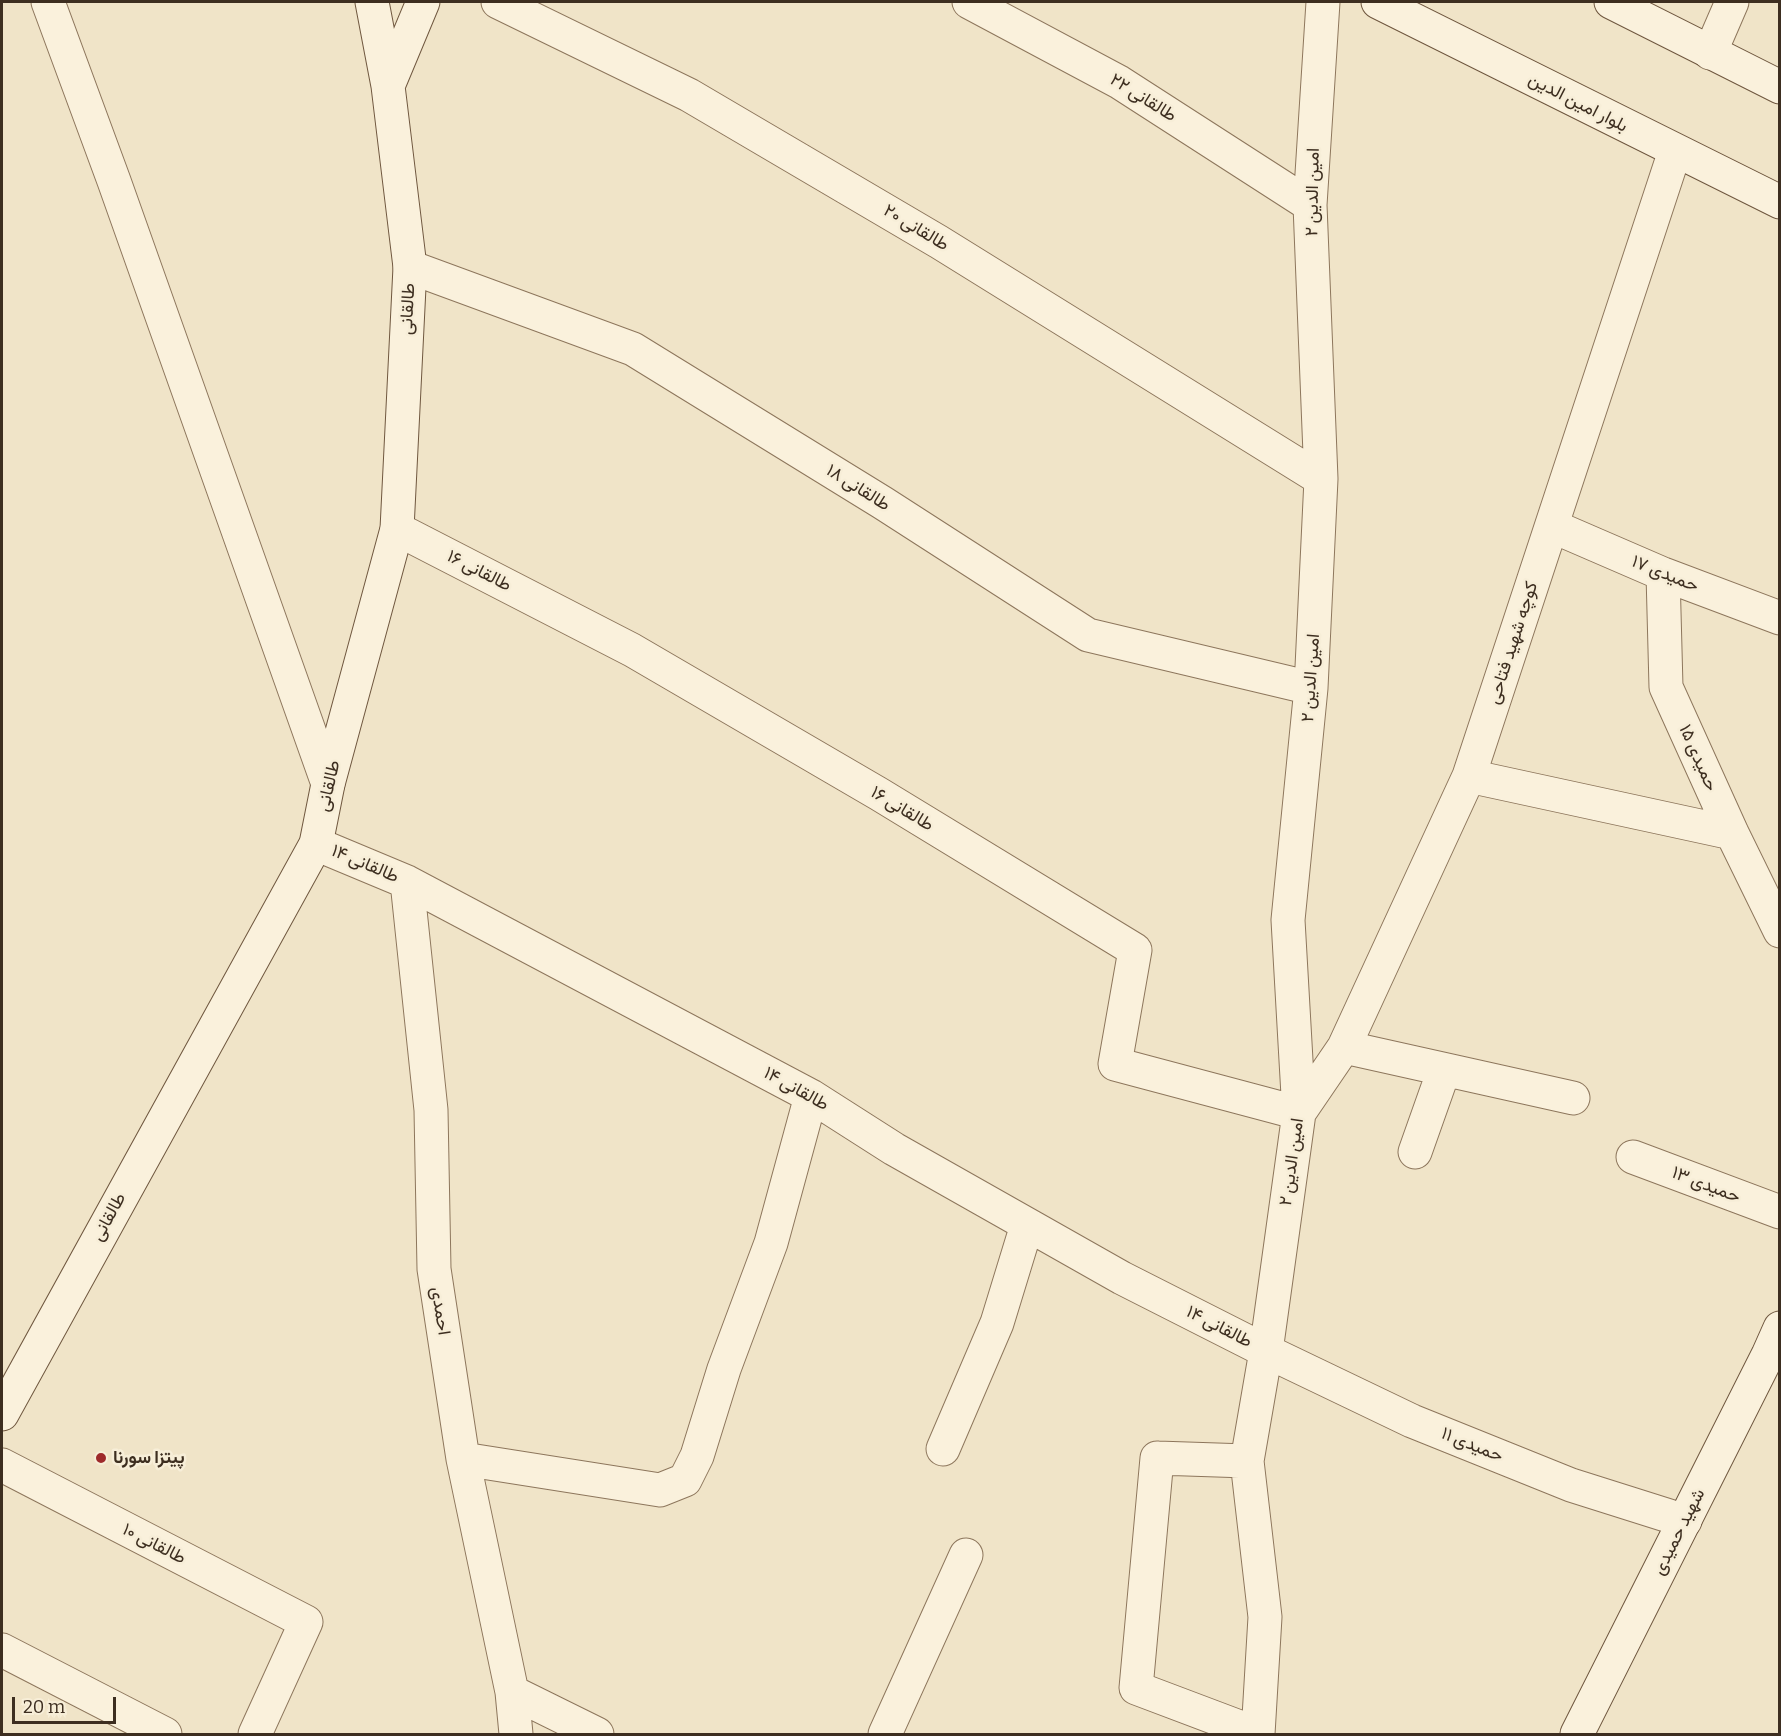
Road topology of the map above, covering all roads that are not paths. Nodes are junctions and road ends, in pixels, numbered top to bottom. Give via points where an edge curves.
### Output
1 (48, 2) edge
2 (372, 2) edge
3 (423, 2) edge
4 (498, 2) edge
5 (969, 2) edge
6 (1323, 2) edge
7 (1378, 2) edge
8 (1611, 2) edge
9 (1732, 2) edge
10 (1710, 53) junction
11 (388, 86) junction
12 (1779, 87) edge
13 (1676, 151) junction
14 (1779, 202) edge
15 (1311, 205) junction
16 (410, 267) junction
17 (1321, 479) junction
18 (1552, 526) junction
19 (397, 529) junction
20 (1663, 574) junction
21 (1779, 618) edge
22 (1311, 688) junction
23 (1469, 776) junction
24 (328, 784) junction
25 (1732, 833) junction
26 (316, 844) junction
27 (407, 882) junction
28 (1779, 930) edge
29 (1344, 1047) junction
30 (1444, 1070) junction
31 (811, 1095) junction
32 (1573, 1098) dead end
33 (1299, 1113) junction
34 (1415, 1152) dead end
35 (1632, 1157) dead end
36 (1779, 1212) edge
37 (1027, 1225) junction
38 (1776, 1348) edge
39 (1266, 1352) junction
40 (2, 1414) edge
41 (943, 1449) dead end
42 (463, 1459) junction
43 (1247, 1461) junction
44 (2, 1465) edge
45 (1685, 1521) junction
46 (966, 1555) dead end
47 (2, 1650) edge
48 (512, 1692) junction
49 (165, 1734) edge
50 (255, 1734) edge
51 (516, 1734) edge
52 (597, 1734) edge
53 (885, 1734) edge
54 (1258, 1734) edge
55 (1576, 1734) edge

1 - 24 street
2 - 11 street, طالقانی
3 - 11 street, طالقانی
4 - 17 street, طالقانی ۲۰ via 689,95 939,242
5 - 15 street, طالقانی ۲۲ via 1119,82
6 - 15 street, امین الدین ۲
7 - 13 street, بلوار امین الدین
8 - 10 street
9 - 10 street
10 - 12 street
11 - 16 street, طالقانی
13 - 14 street, بلوار امین الدین
13 - 18 street, کوچه شهید فتاحی
15 - 17 street, امین الدین ۲
16 - 19 street, طالقانی
16 - 22 street, طالقانی ۱۸ via 633,349 883,502 1088,635
17 - 22 street, امین الدین ۲
18 - 20 street, حمیدی ۱۷
18 - 23 street, کوچه شهید فتاحی
19 - 24 street, طالقانی
19 - 33 street, طالقانی ۱۶ via 632,650 1135,950 1115,1064
20 - 21 street, حمیدی ۱۷
20 - 25 street, حمیدی ۱۵ via 1666,687
22 - 33 street, امین الدین ۲ via 1288,920
23 - 25 street
23 - 29 street, کوچه شهید فتاحی
24 - 26 street, طالقانی
25 - 28 street, حمیدی ۱۵
26 - 27 street, طالقانی ۱۴
26 - 40 street, طالقانی
27 - 31 street, طالقانی ۱۴
27 - 42 street, احمدی via 431,1110 434,1269
29 - 30 street
29 - 33 street, کوچه شهید فتاحی
30 - 32 street
30 - 34 street
31 - 37 street, طالقانی ۱۴ via 894,1149
31 - 42 street via 771,1243 724,1369 697,1456 685,1480 660,1490
33 - 39 street, امین الدین ۲
35 - 36 street, حمیدی ۱۳
37 - 39 street, طالقانی ۱۴
37 - 41 street via 997,1323
38 - 45 street, شهید حمیدی
39 - 43 street, امین الدین ۲
39 - 45 street, حمیدی ۱۱ via 1423,1425 1572,1485
42 - 48 street, احمدی
43 - 54 street, امین الدین ۲ via 1265,1617
43 - 54 street via 1157,1458 1136,1688
44 - 50 street, طالقانی ۱۰ via 306,1622
45 - 55 street, شهید حمیدی
46 - 53 street
47 - 49 street
48 - 51 street, احمدی
48 - 52 street

